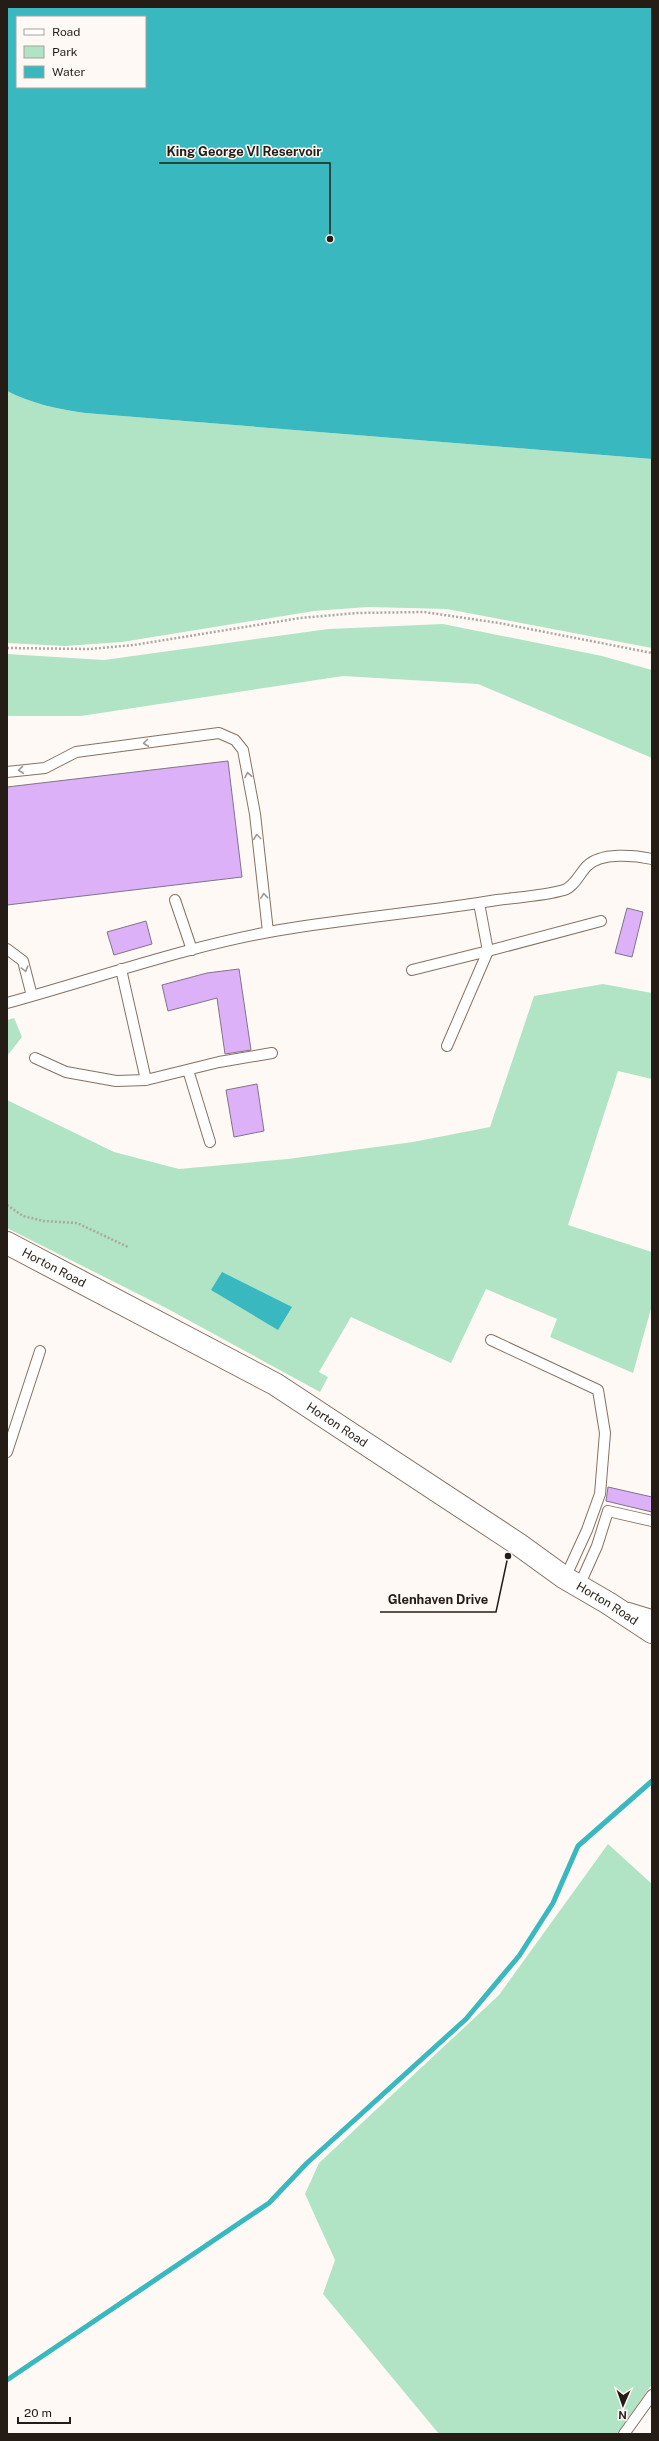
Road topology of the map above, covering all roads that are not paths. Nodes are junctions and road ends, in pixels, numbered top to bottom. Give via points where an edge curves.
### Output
1 (7, 772) edge
2 (652, 859) edge
3 (175, 900) dead end
4 (479, 903) junction
5 (602, 921) dead end
6 (268, 932) junction
7 (7, 950) edge
8 (192, 950) junction
9 (488, 951) junction
10 (121, 969) junction
11 (412, 970) dead end
12 (32, 996) junction
13 (7, 1003) edge
14 (447, 1046) dead end
15 (272, 1053) dead end
16 (35, 1058) dead end
17 (188, 1070) junction
18 (146, 1080) junction
19 (210, 1142) dead end
20 (7, 1243) edge
21 (490, 1340) dead end
22 (40, 1351) dead end
23 (7, 1452) edge
24 (652, 1521) edge
25 (572, 1582) junction
26 (608, 1602) junction
27 (652, 1615) edge
28 (652, 1632) edge
29 (652, 2395) edge
30 (624, 2434) edge

6 -> 1 lane via 253,807 243,750 235,740 218,733 76,752 45,768
2 - 4 lane via 623,856 602,858 588,865 566,890
3 - 8 lane
4 - 6 lane via 340,920
4 - 9 lane
5 - 9 lane
6 - 8 lane
7 -> 12 lane via 22,961
8 - 10 lane
9 - 11 lane
9 - 14 lane
10 - 12 lane
10 - 18 lane
12 - 13 lane
15 - 17 lane
16 - 18 lane via 66,1072 116,1081
17 - 18 lane
17 - 19 lane
20 - 25 street, Horton Road via 275,1384
21 - 25 lane via 598,1390 605,1433 600,1494
22 - 23 lane
24 - 25 lane via 608,1511 596,1546
25 - 26 street, Horton Road
26 - 27 lane
26 - 28 street, Horton Road
29 - 30 lane

